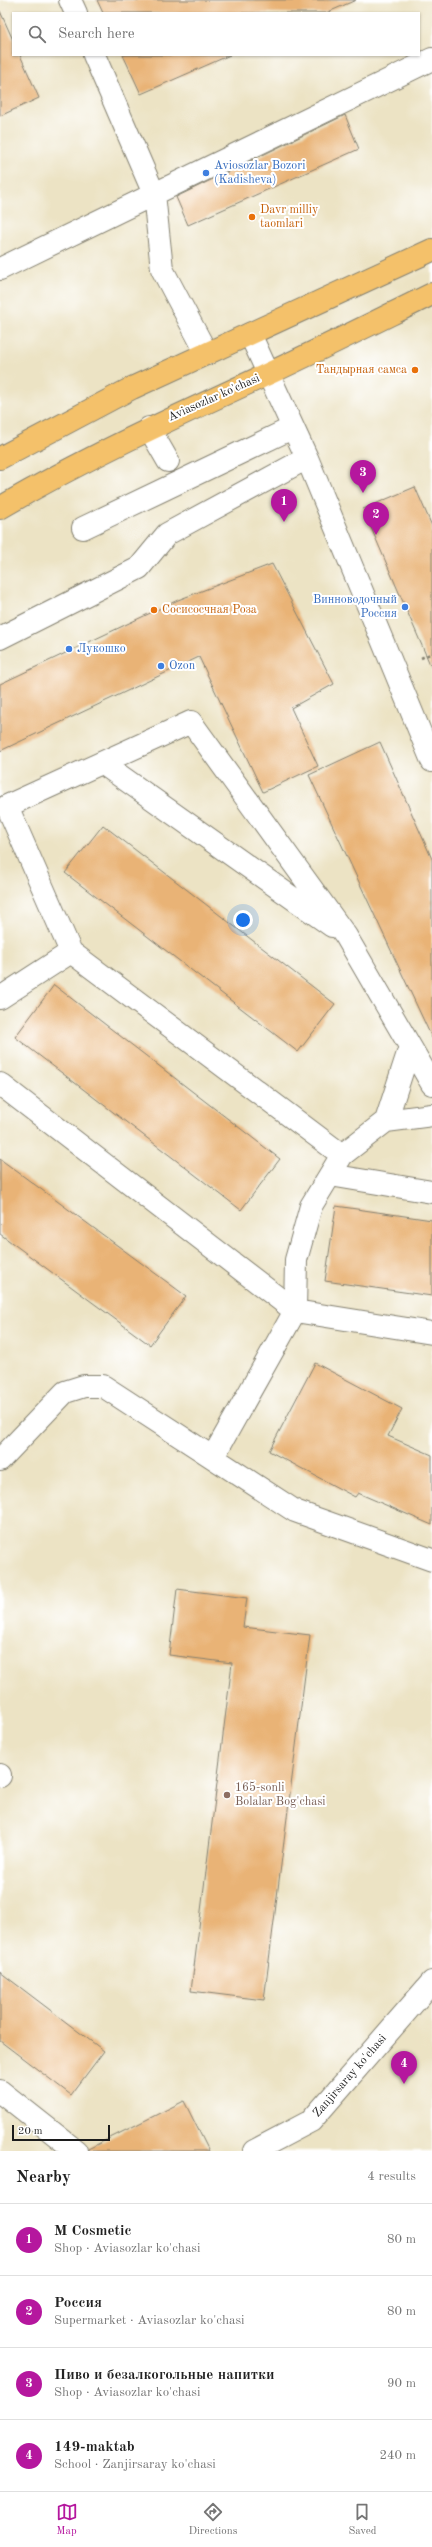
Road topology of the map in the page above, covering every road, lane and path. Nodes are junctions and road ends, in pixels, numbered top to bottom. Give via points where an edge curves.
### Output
1 (70, 0) edge
2 (76, 12) edge
3 (94, 56) edge
4 (432, 59) edge
5 (154, 194) junction
6 (432, 250) edge
7 (0, 269) edge
8 (432, 294) edge
9 (250, 334) junction
10 (207, 354) junction
11 (268, 374) junction
12 (149, 428) junction
13 (292, 428) junction
14 (0, 458) edge
15 (307, 458) junction
16 (168, 461) dead end
17 (0, 508) edge
18 (83, 528) dead end
19 (0, 638) edge
20 (432, 761) edge
21 (102, 763) junction
22 (346, 936) junction
23 (71, 952) junction
24 (0, 998) edge
25 (410, 1047) junction
26 (0, 1084) edge
27 (432, 1084) edge
28 (432, 1116) edge
29 (386, 1121) junction
30 (342, 1155) junction
31 (330, 1175) junction
32 (432, 1192) edge
33 (295, 1312) junction
34 (432, 1334) edge
35 (213, 1456) junction
36 (0, 1460) edge
37 (432, 1560) edge
38 (432, 1982) edge
39 (0, 2091) edge
40 (76, 2151) edge
41 (254, 2151) edge

1 - 2 street
3 - 5 street
4 - 5 street
5 - 7 street
5 - 10 street via 162,269
6 - 9 main road
8 - 11 main road, Aviasozlar ko'chasi
9 - 10 main road
9 - 11 street
10 - 14 main road via 132,388
11 - 12 main road, Aviasozlar ko'chasi
11 - 13 street
12 - 16 street
12 - 17 main road, Aviasozlar ko'chasi
13 - 15 street
13 - 18 street
15 - 19 street via 167,534 139,568
15 - 20 street
21 - 22 street
21 - 22 street via 191,722
21 - 23 street via 7,806
22 - 25 street
23 - 24 street
23 - 30 street
25 - 27 street
25 - 29 street
26 - 33 street
28 - 29 street
29 - 30 street
30 - 31 street
31 - 32 street
31 - 33 street via 311,1206 296,1260
33 - 34 street
33 - 35 street
35 - 36 street via 103,1386 84,1386 65,1392
35 - 37 street via 295,1511
38 - 41 street, Zanjirsaray ko'chasi via 311,2121
39 - 40 street

